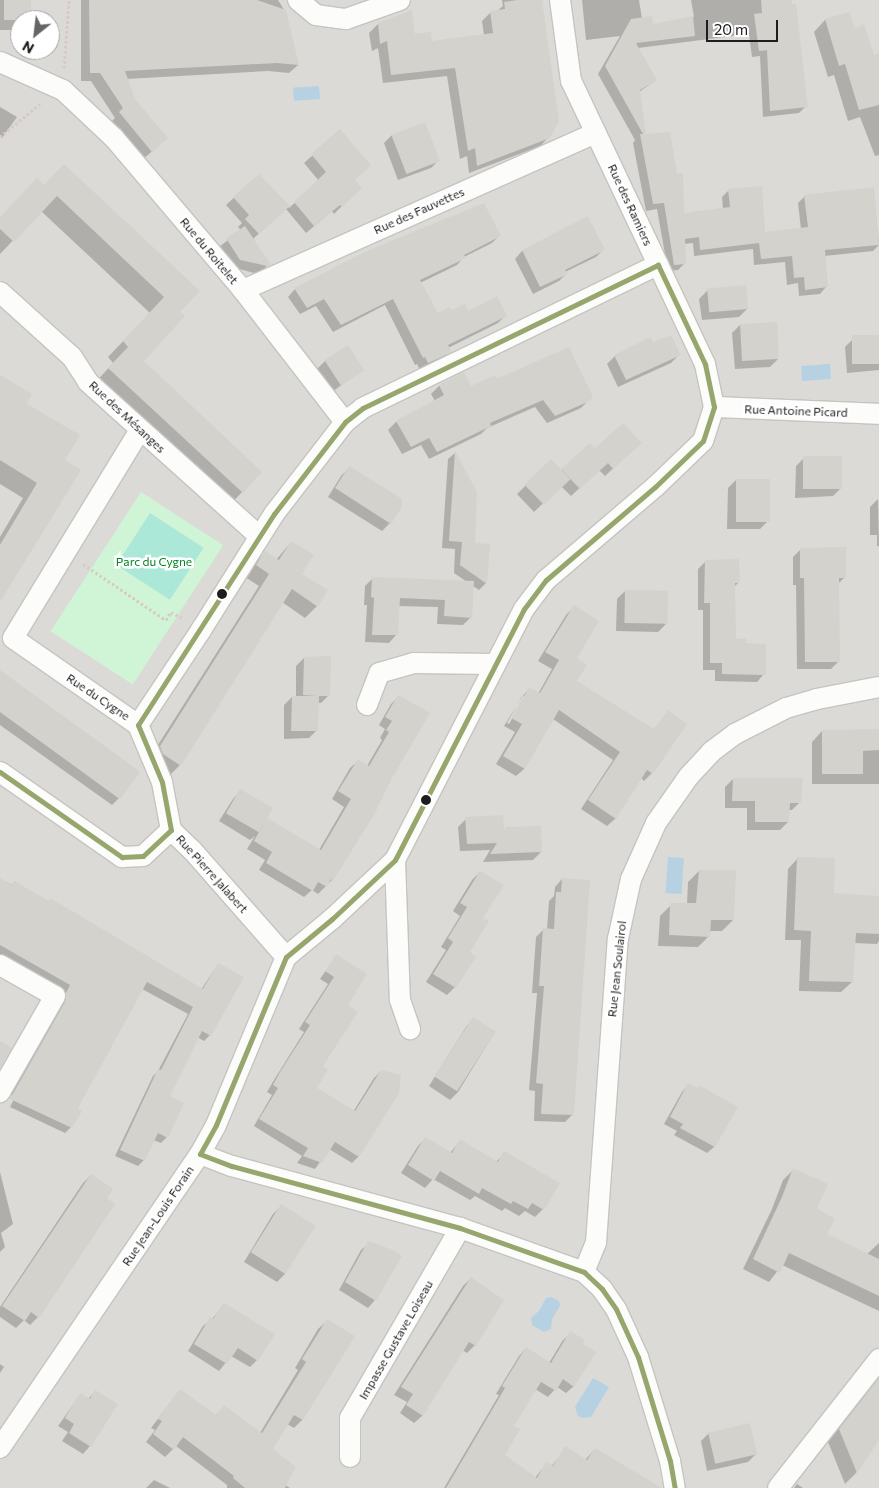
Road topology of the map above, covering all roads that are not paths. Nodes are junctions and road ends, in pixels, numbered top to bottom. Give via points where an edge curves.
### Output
1 (298, 0) edge
2 (400, 0) edge
3 (560, 0) edge
4 (0, 62) edge
5 (596, 133) junction
6 (658, 265) junction
7 (242, 290) junction
8 (0, 292) edge
9 (714, 407) junction
10 (879, 414) edge
11 (345, 422) junction
12 (140, 430) junction
13 (259, 536) junction
14 (494, 664) junction
15 (879, 687) edge
16 (367, 705) dead end
17 (138, 725) junction
18 (0, 772) edge
19 (171, 830) junction
20 (395, 860) junction
21 (286, 957) junction
22 (0, 965) edge
23 (410, 1028) dead end
24 (0, 1092) edge
25 (200, 1154) junction
26 (460, 1228) junction
27 (584, 1272) junction
28 (879, 1359) edge
29 (0, 1448) edge
30 (350, 1457) dead end
31 (675, 1488) edge
32 (778, 1488) edge

1 - 2 street via 316,15 346,18
3 - 5 street, Rue des Ramiers via 571,81
4 - 7 street, Rue du Roitelet via 55,95 114,138
5 - 6 street, Rue des Ramiers
5 - 7 street, Rue des Fauvettes
6 - 9 street, Rue des Ramiers via 705,364
6 - 11 street, Rue du Cygne via 363,408
7 - 11 street, Rue du Roitelet
8 - 12 street, Rue des Mésanges via 72,356 88,382
9 - 10 street, Rue Antoine Picard
9 - 14 street, Rue Jean-Louis Forain via 703,441 655,487 546,580 524,609
11 - 13 street, Rue du Cygne
12 - 13 street, Rue des Mésanges
12 - 17 street, Rue du Cygne via 13,638
13 - 17 street, Rue du Cygne
14 - 16 street via 414,663 379,673
14 - 20 street, Rue Jean-Louis Forain
15 - 27 street, Rue Jean Soulairol via 786,708 735,734 711,752 689,776 656,823 631,879 623,911 617,949 596,1243
17 - 19 street, Rue Pierre Jalabert via 162,782
18 - 19 street via 122,857 143,856
19 - 21 street, Rue Pierre Jalabert
20 - 21 street, Rue Jean-Louis Forain via 332,920
20 - 23 street via 400,1000
21 - 25 street, Rue Jean-Louis Forain via 216,1125
22 - 24 street via 55,996
25 - 26 street via 232,1166
25 - 29 street, Rue Jean-Louis Forain
26 - 27 street
26 - 30 street, Impasse Gustave Loiseau via 350,1418
27 - 31 street via 616,1309 638,1357 670,1460
28 - 32 street

